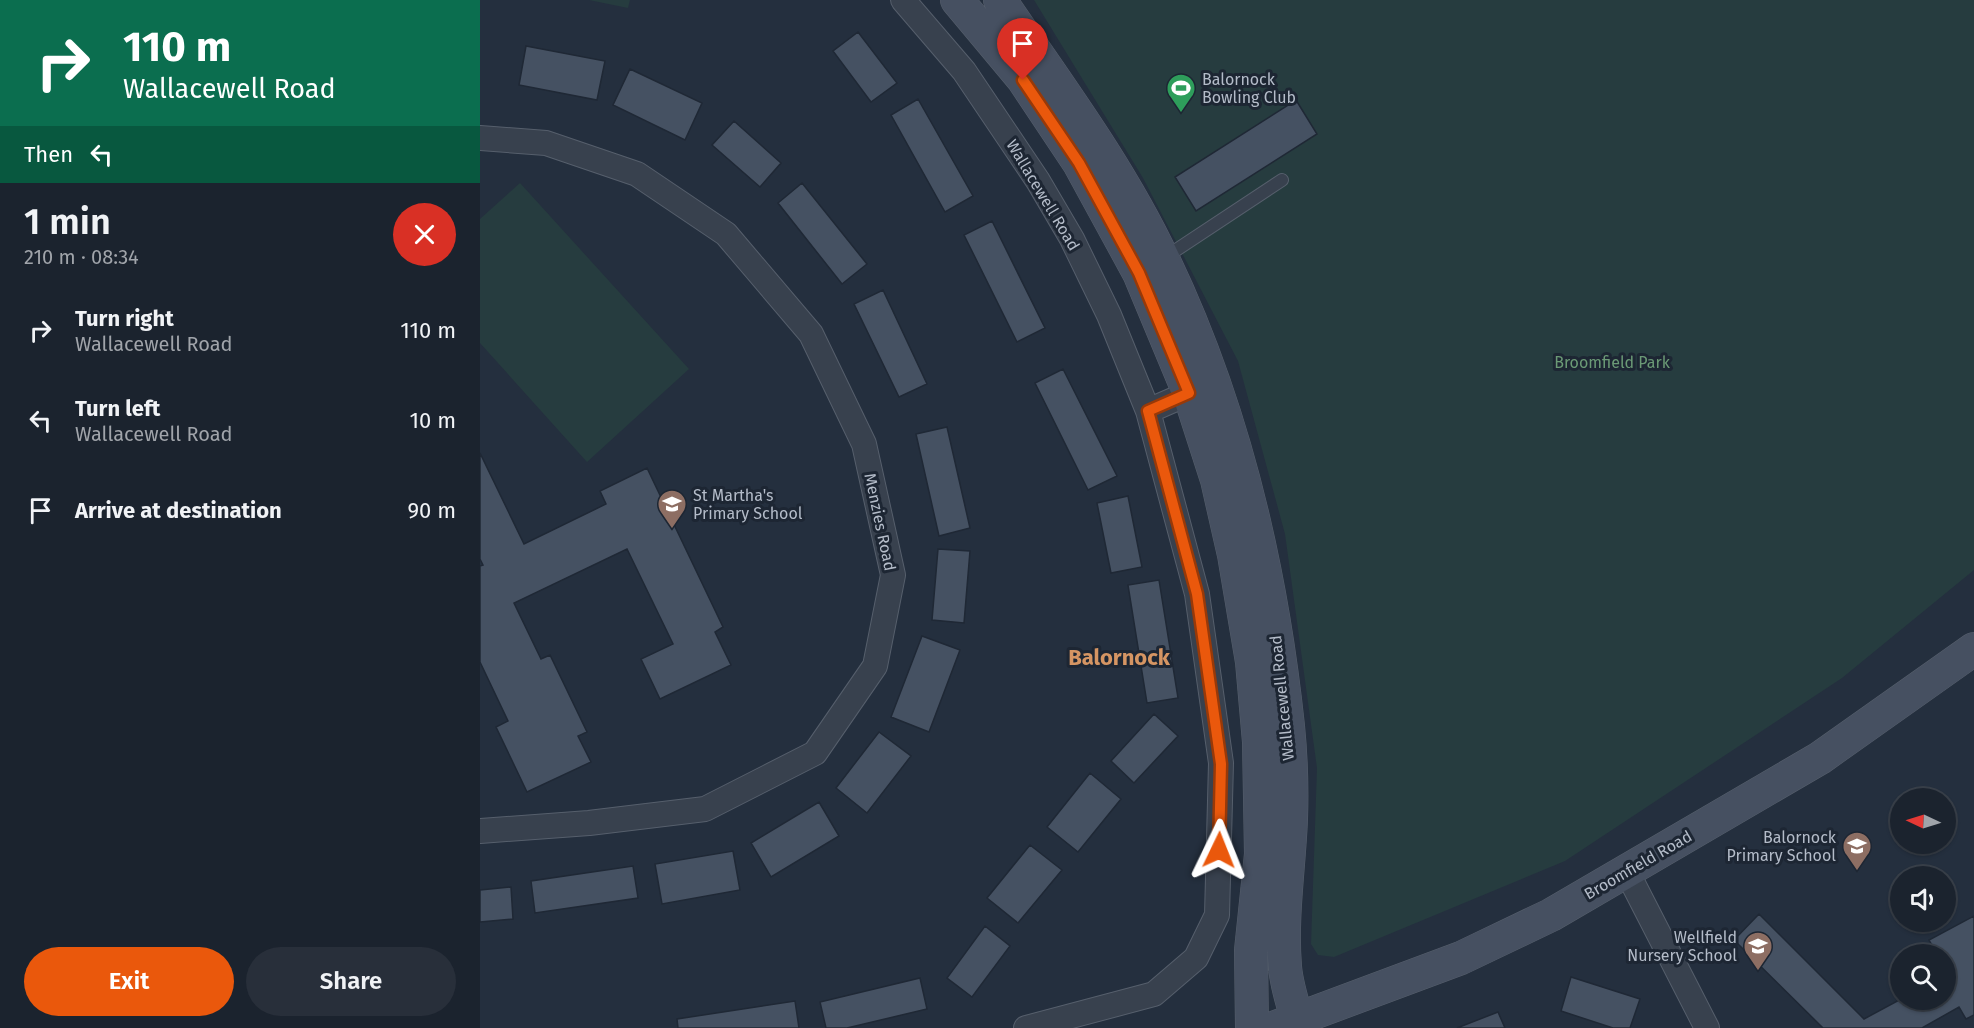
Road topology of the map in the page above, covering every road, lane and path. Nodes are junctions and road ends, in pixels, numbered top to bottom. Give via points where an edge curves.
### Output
1 (903, 0) edge
2 (957, 0) edge
3 (1000, 0) edge
4 (480, 138) edge
5 (1282, 180) dead end
6 (1163, 258) junction
7 (1202, 387) junction
8 (1148, 411) junction
9 (1974, 649) edge
10 (480, 831) edge
11 (1627, 872) junction
12 (1285, 1024) edge
13 (1026, 1028) edge
14 (1251, 1028) edge
15 (1707, 1028) edge

1 - 8 street, Wallacewell Road via 964,71 1038,181 1109,315
2 - 7 street, Wallacewell Road via 1023,80 1079,163
3 - 6 street, Wallacewell Road via 1105,153
4 - 10 street, Menzies Road via 546,143 637,174 726,234 811,334 864,444 893,575 875,666 815,753 705,809
5 - 6 lane
6 - 7 street, Wallacewell Road
7 - 8 street
7 - 12 street, Wallacewell Road via 1250,501 1274,619 1287,718 1291,816 1284,916
7 - 14 street, Wallacewell Road via 1252,662 1259,742 1261,854 1251,950
8 - 13 street, Wallacewell Road via 1197,594 1221,764 1217,915 1196,958 1154,994
9 - 11 street, Broomfield Road via 1820,758
11 - 12 street, Broomfield Road via 1551,915 1461,958
11 - 15 street

